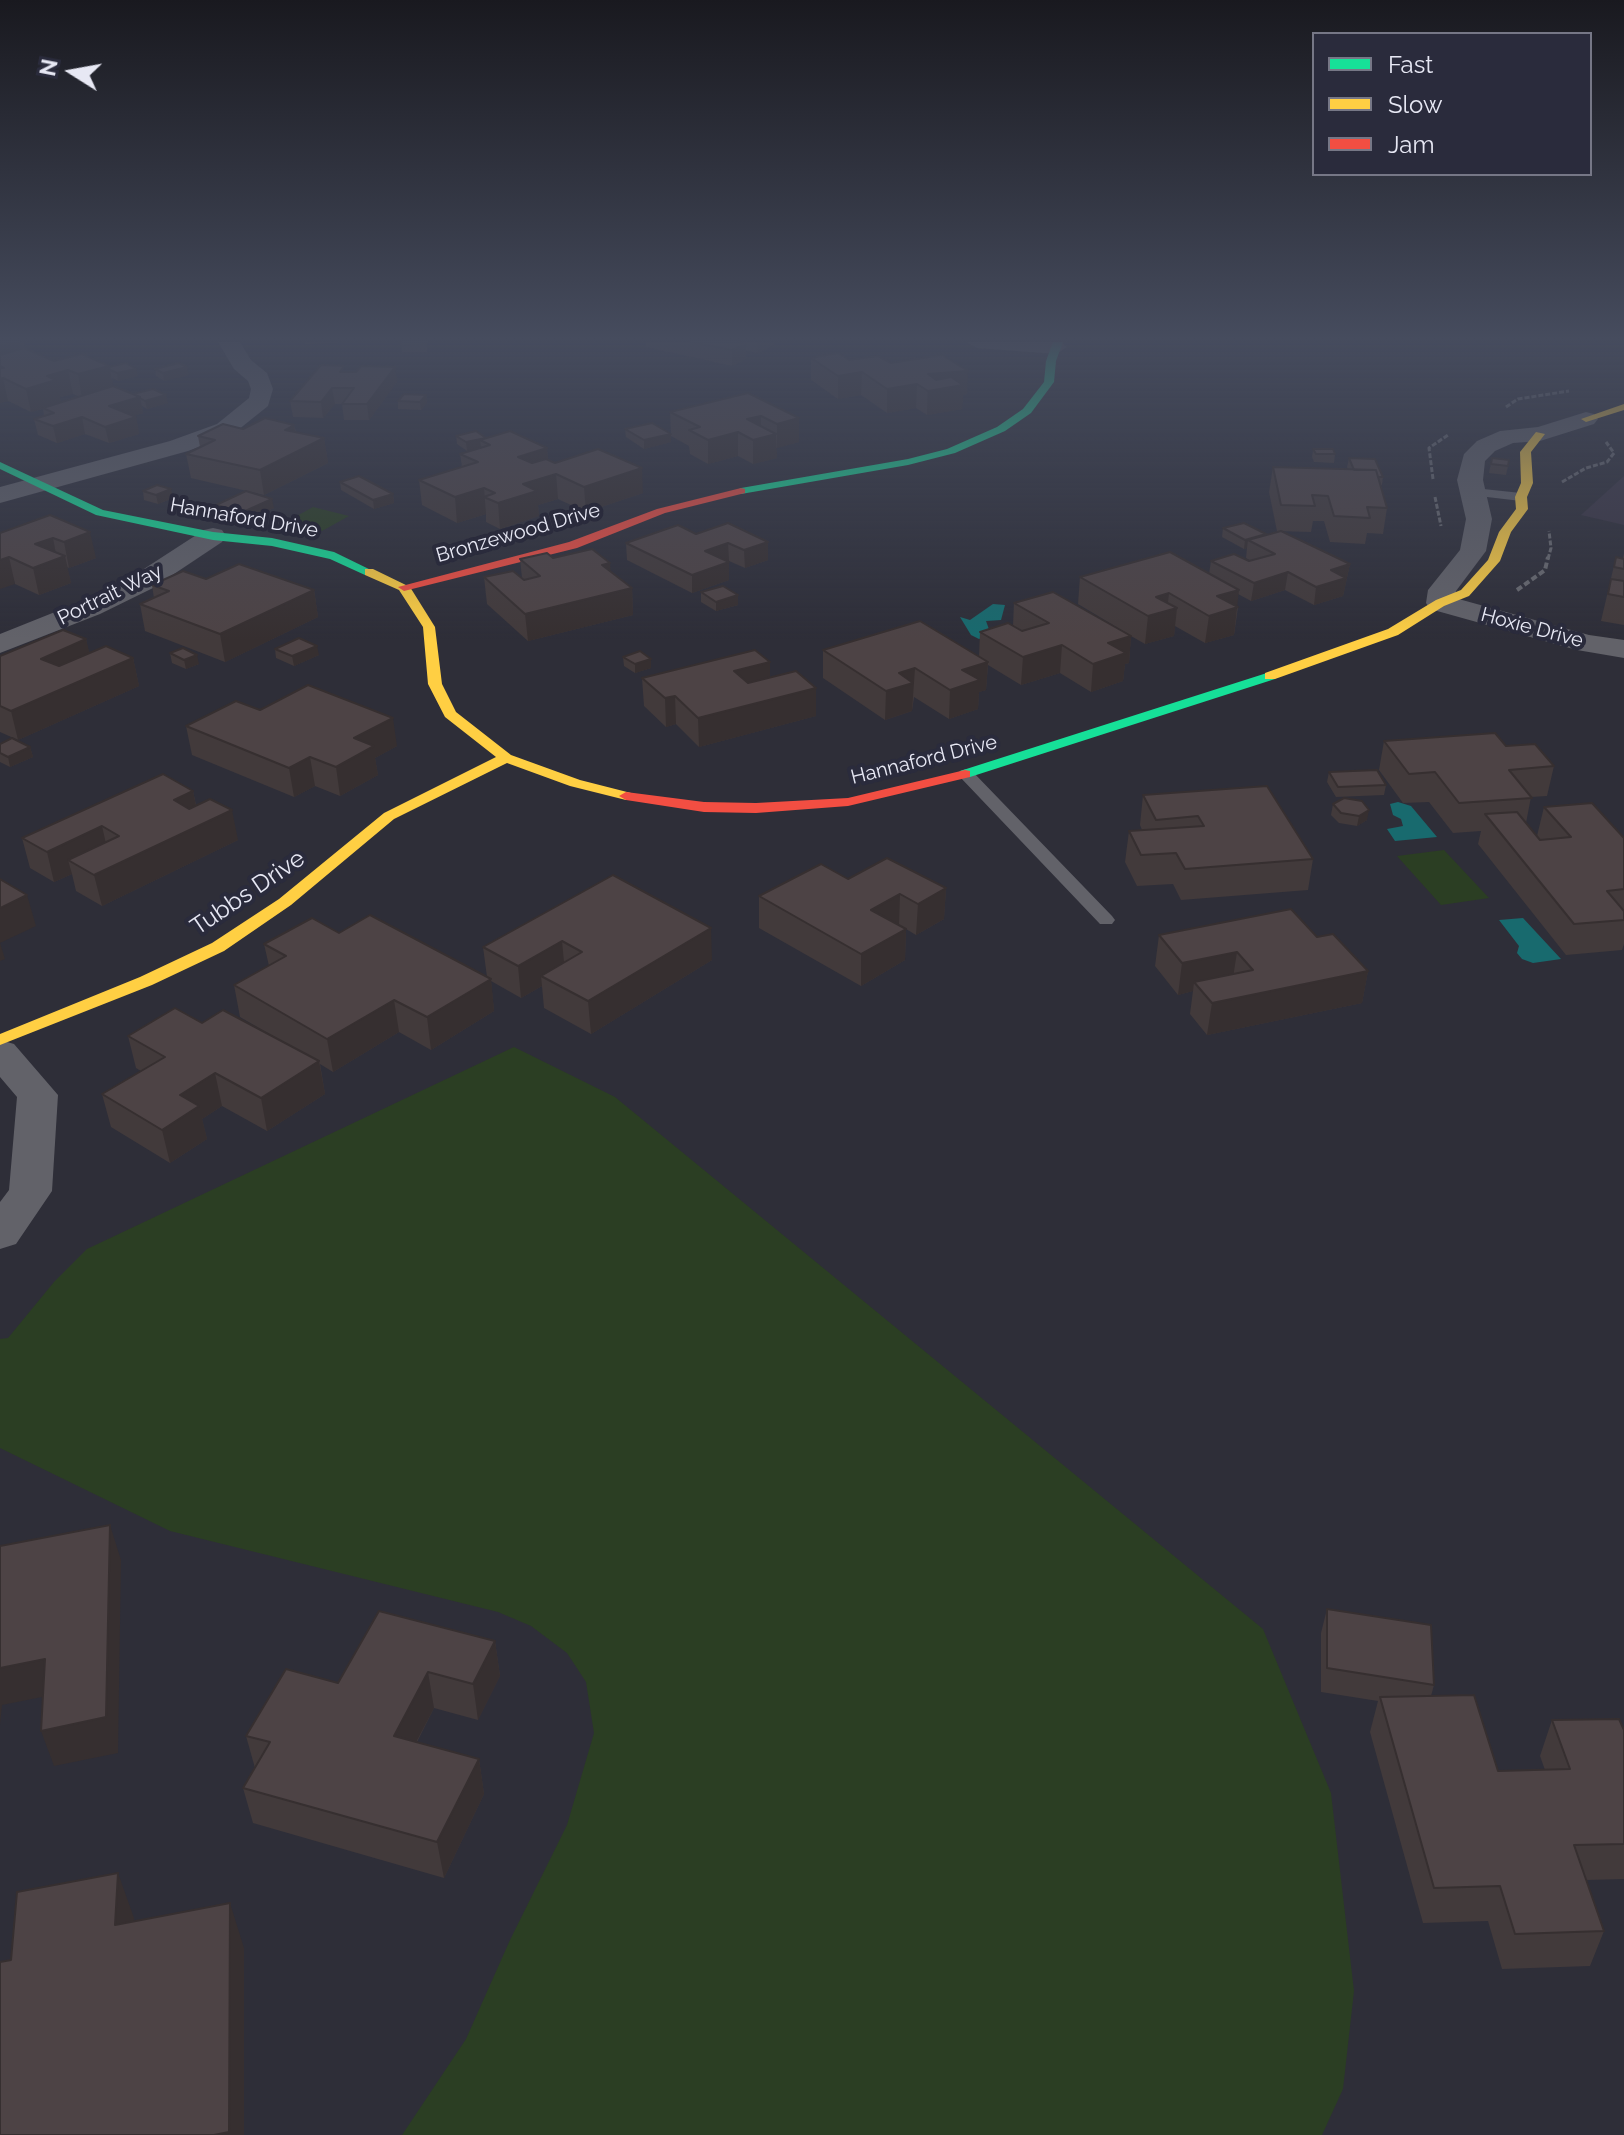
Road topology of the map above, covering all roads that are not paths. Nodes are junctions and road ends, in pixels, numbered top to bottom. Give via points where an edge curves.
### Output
1 (191, 442) edge
2 (972, 442) edge
3 (1496, 442) edge
4 (1534, 442) edge
5 (0, 465) edge
6 (37, 484) junction
7 (1474, 492) junction
8 (0, 495) edge
9 (1521, 497) junction
10 (213, 536) junction
11 (404, 587) junction
12 (1440, 603) junction
13 (0, 644) edge
14 (1624, 649) edge
15 (506, 758) junction
16 (966, 774) junction
17 (1106, 920) dead end
18 (0, 1040) edge
19 (0, 1052) edge
20 (0, 1234) edge

1 - 6 street
2 - 11 street, Bronzewood Drive via 908,462 711,496 573,545
3 - 7 street via 1473,459
4 - 9 street, Hannaford Drive via 1525,452 1527,483
5 - 6 street, Hannaford Drive
6 - 8 street
6 - 10 street, Hannaford Drive via 100,513
7 - 9 lane
7 - 12 street via 1479,519 1473,551 1442,590
9 - 12 street, Hannaford Drive via 1522,509 1505,532 1494,561 1465,593
10 - 11 street, Hannaford Drive via 334,556
10 - 13 street, Portrait Way via 143,582
11 - 15 street, Hannaford Drive via 429,627 435,684 450,714
12 - 14 street, Hoxie Drive via 1587,644
12 - 16 street, Hannaford Drive via 1365,644
15 - 16 street, Hannaford Drive via 615,794 704,807 848,802
15 - 18 street, Tubbs Drive via 389,816 285,902 218,947
16 - 17 lane
19 - 20 street via 38,1095 30,1191

